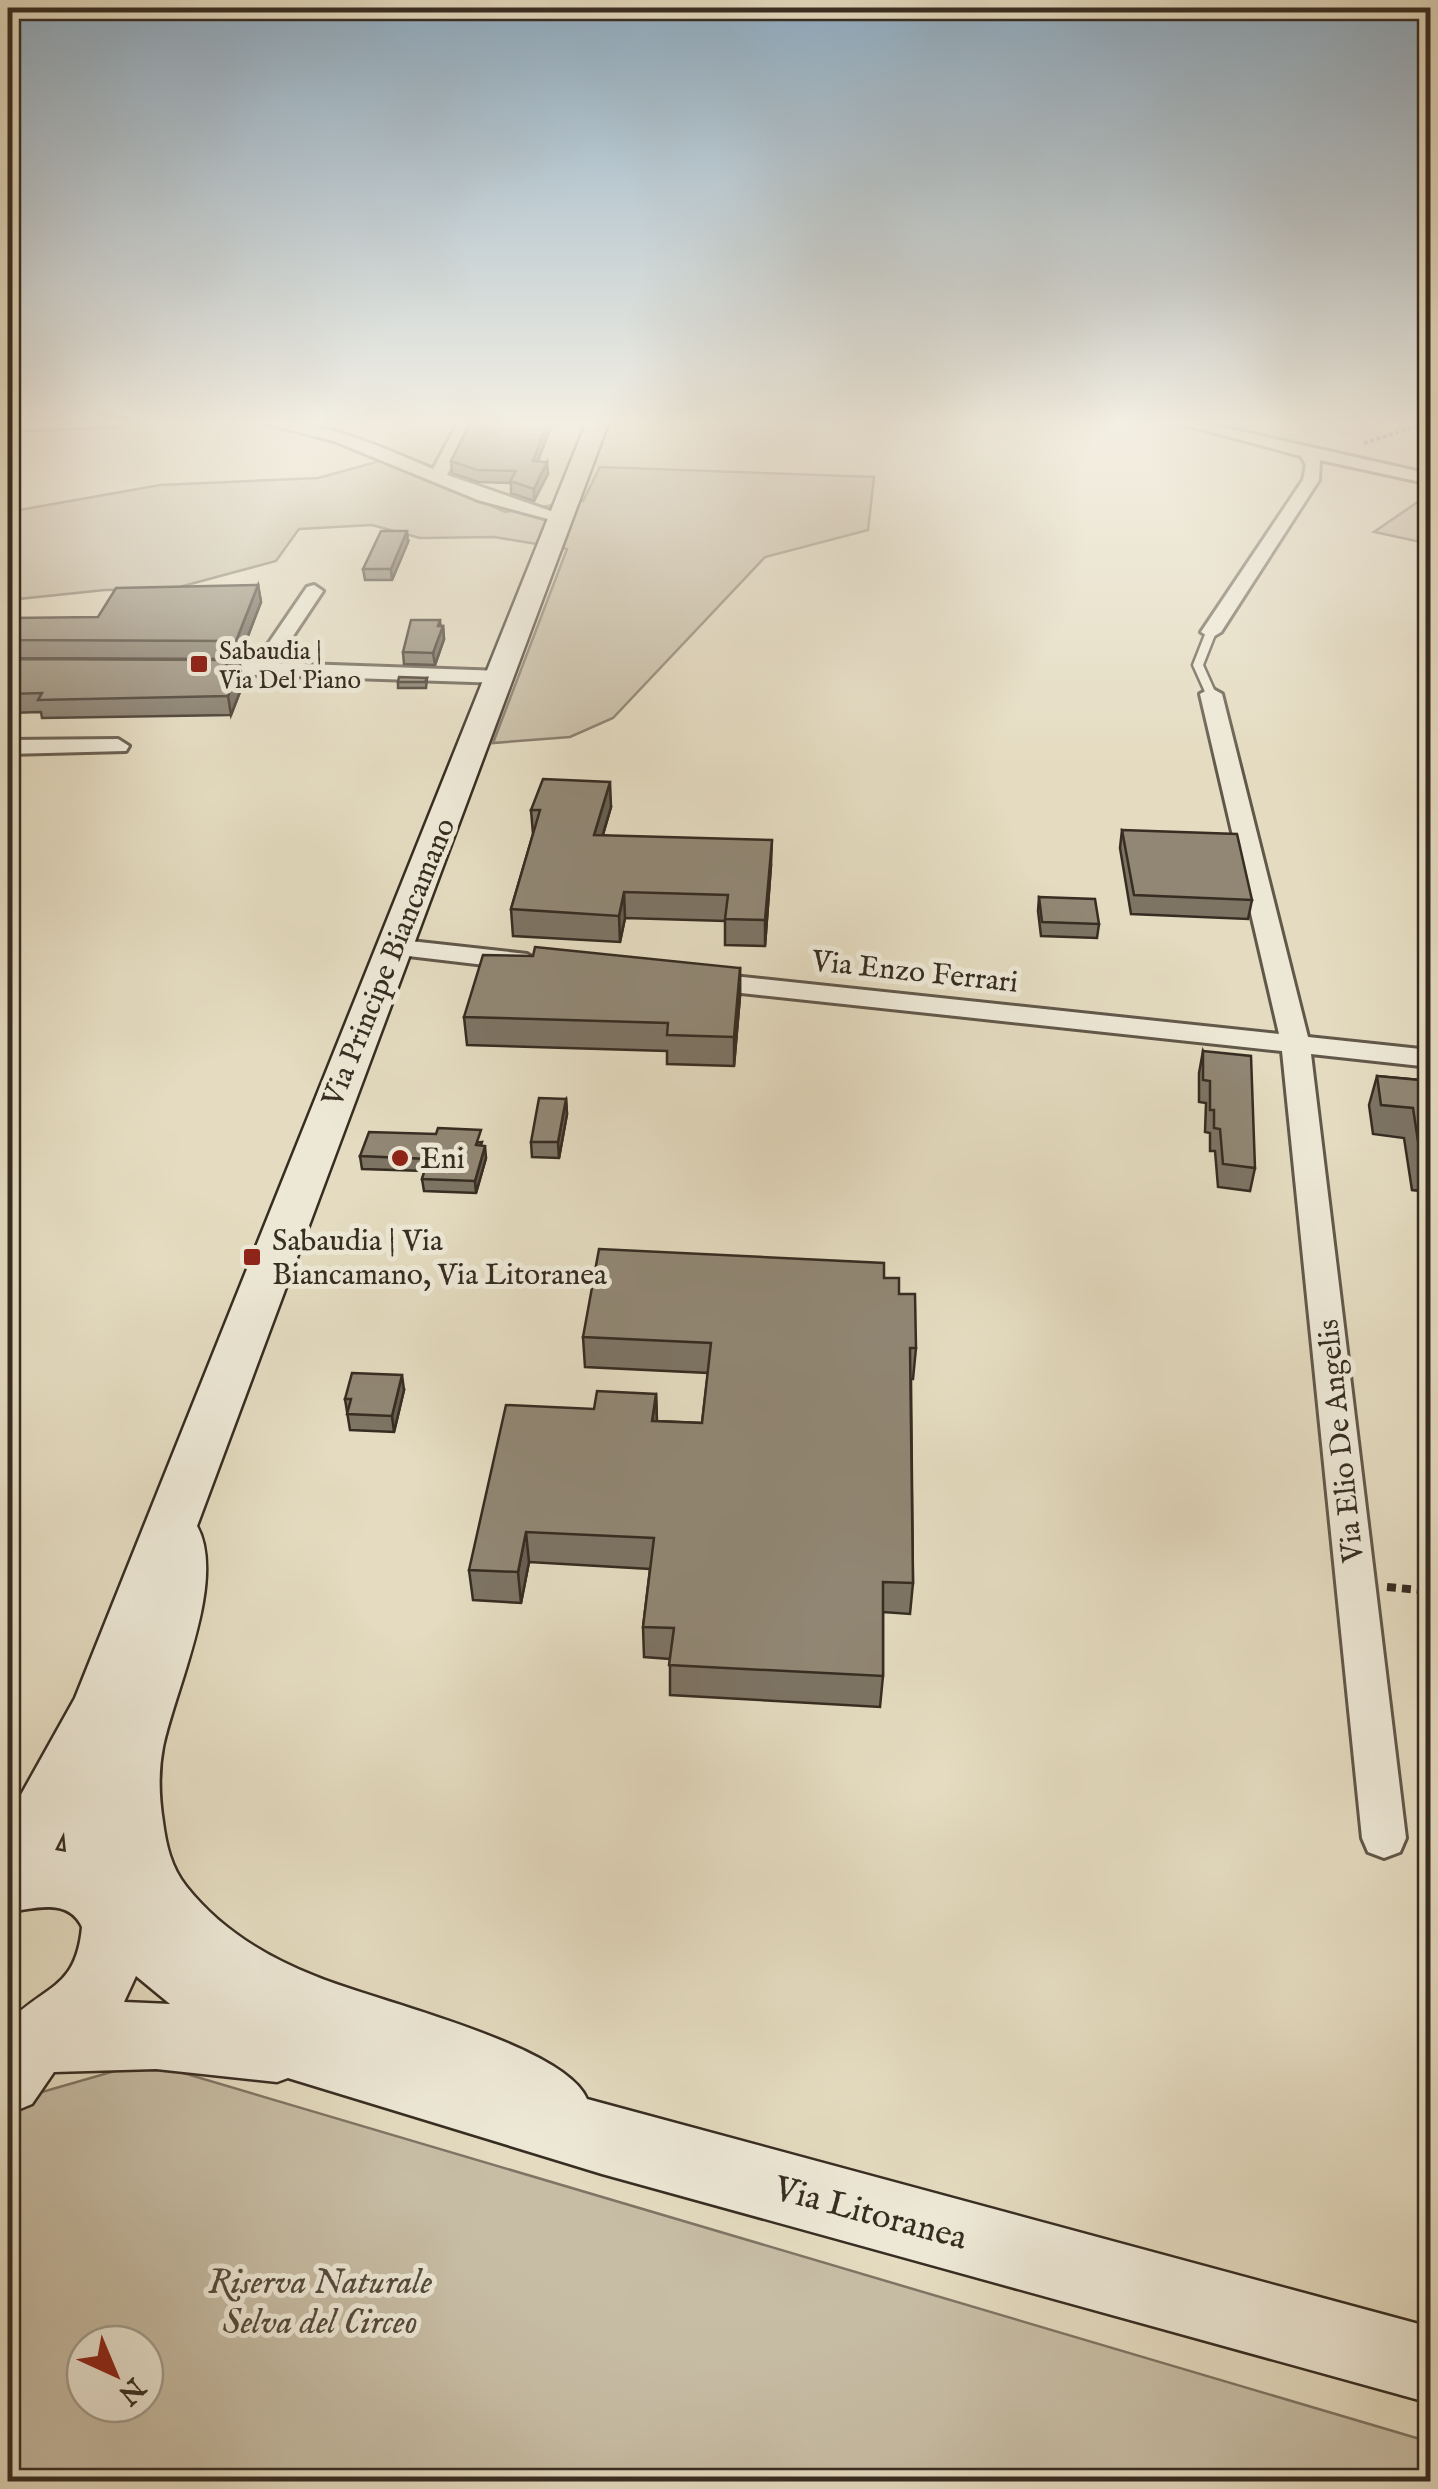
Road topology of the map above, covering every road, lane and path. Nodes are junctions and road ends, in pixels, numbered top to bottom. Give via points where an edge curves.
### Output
1 (552, 537) edge
2 (1273, 537) edge
3 (314, 591) dead end
4 (1211, 632) joint
5 (177, 666) edge
6 (261, 669) junction
7 (502, 677) junction
8 (1211, 694) joint
9 (118, 746) dead end
10 (8, 748) edge
11 (392, 947) junction
12 (549, 964) edge
13 (667, 977) edge
14 (1296, 1045) junction
15 (1430, 1058) edge
16 (178, 1505) junction
17 (101, 1705) junction
18 (1384, 1838) dead end
19 (8, 1880) edge
20 (109, 1911) junction
21 (314, 2055) junction
22 (17, 2057) edge
23 (602, 2139) junction
24 (1430, 2365) edge

1 - 7 street, Via Principe Biancamano
2 - 4 street
3 - 6 street
4 - 8 lane via 1198,666
5 - 6 street
6 - 7 street
7 - 11 street, Via Principe Biancamano
8 - 14 street, Via Elio De Angelis
9 - 10 street
11 - 12 street
11 - 16 street, Via Principe Biancamano
13 - 14 street, Via Enzo Ferrari
14 - 15 street, Via Enzo Ferrari
14 - 18 street, Via Elio De Angelis
16 - 17 street, Via Principe Biancamano
16 - 23 street, Via Principe Biancamano via 174,1607 136,1724 129,1776 134,1838 162,1904 208,1953 270,1992 498,2074
17 - 19 street, Via Principe Biancamano
17 - 20 street, Via Principe Biancamano via 92,1803
19 - 20 street, Via Litoranea via 61,1877 85,1886
20 - 21 street, Via Litoranea via 236,2016
20 - 22 street, Via Principe Biancamano via 116,1948 108,1975 66,2024
21 - 22 street, Via Litoranea via 140,2032
21 - 23 street, Via Litoranea
23 - 24 street, Via Litoranea

